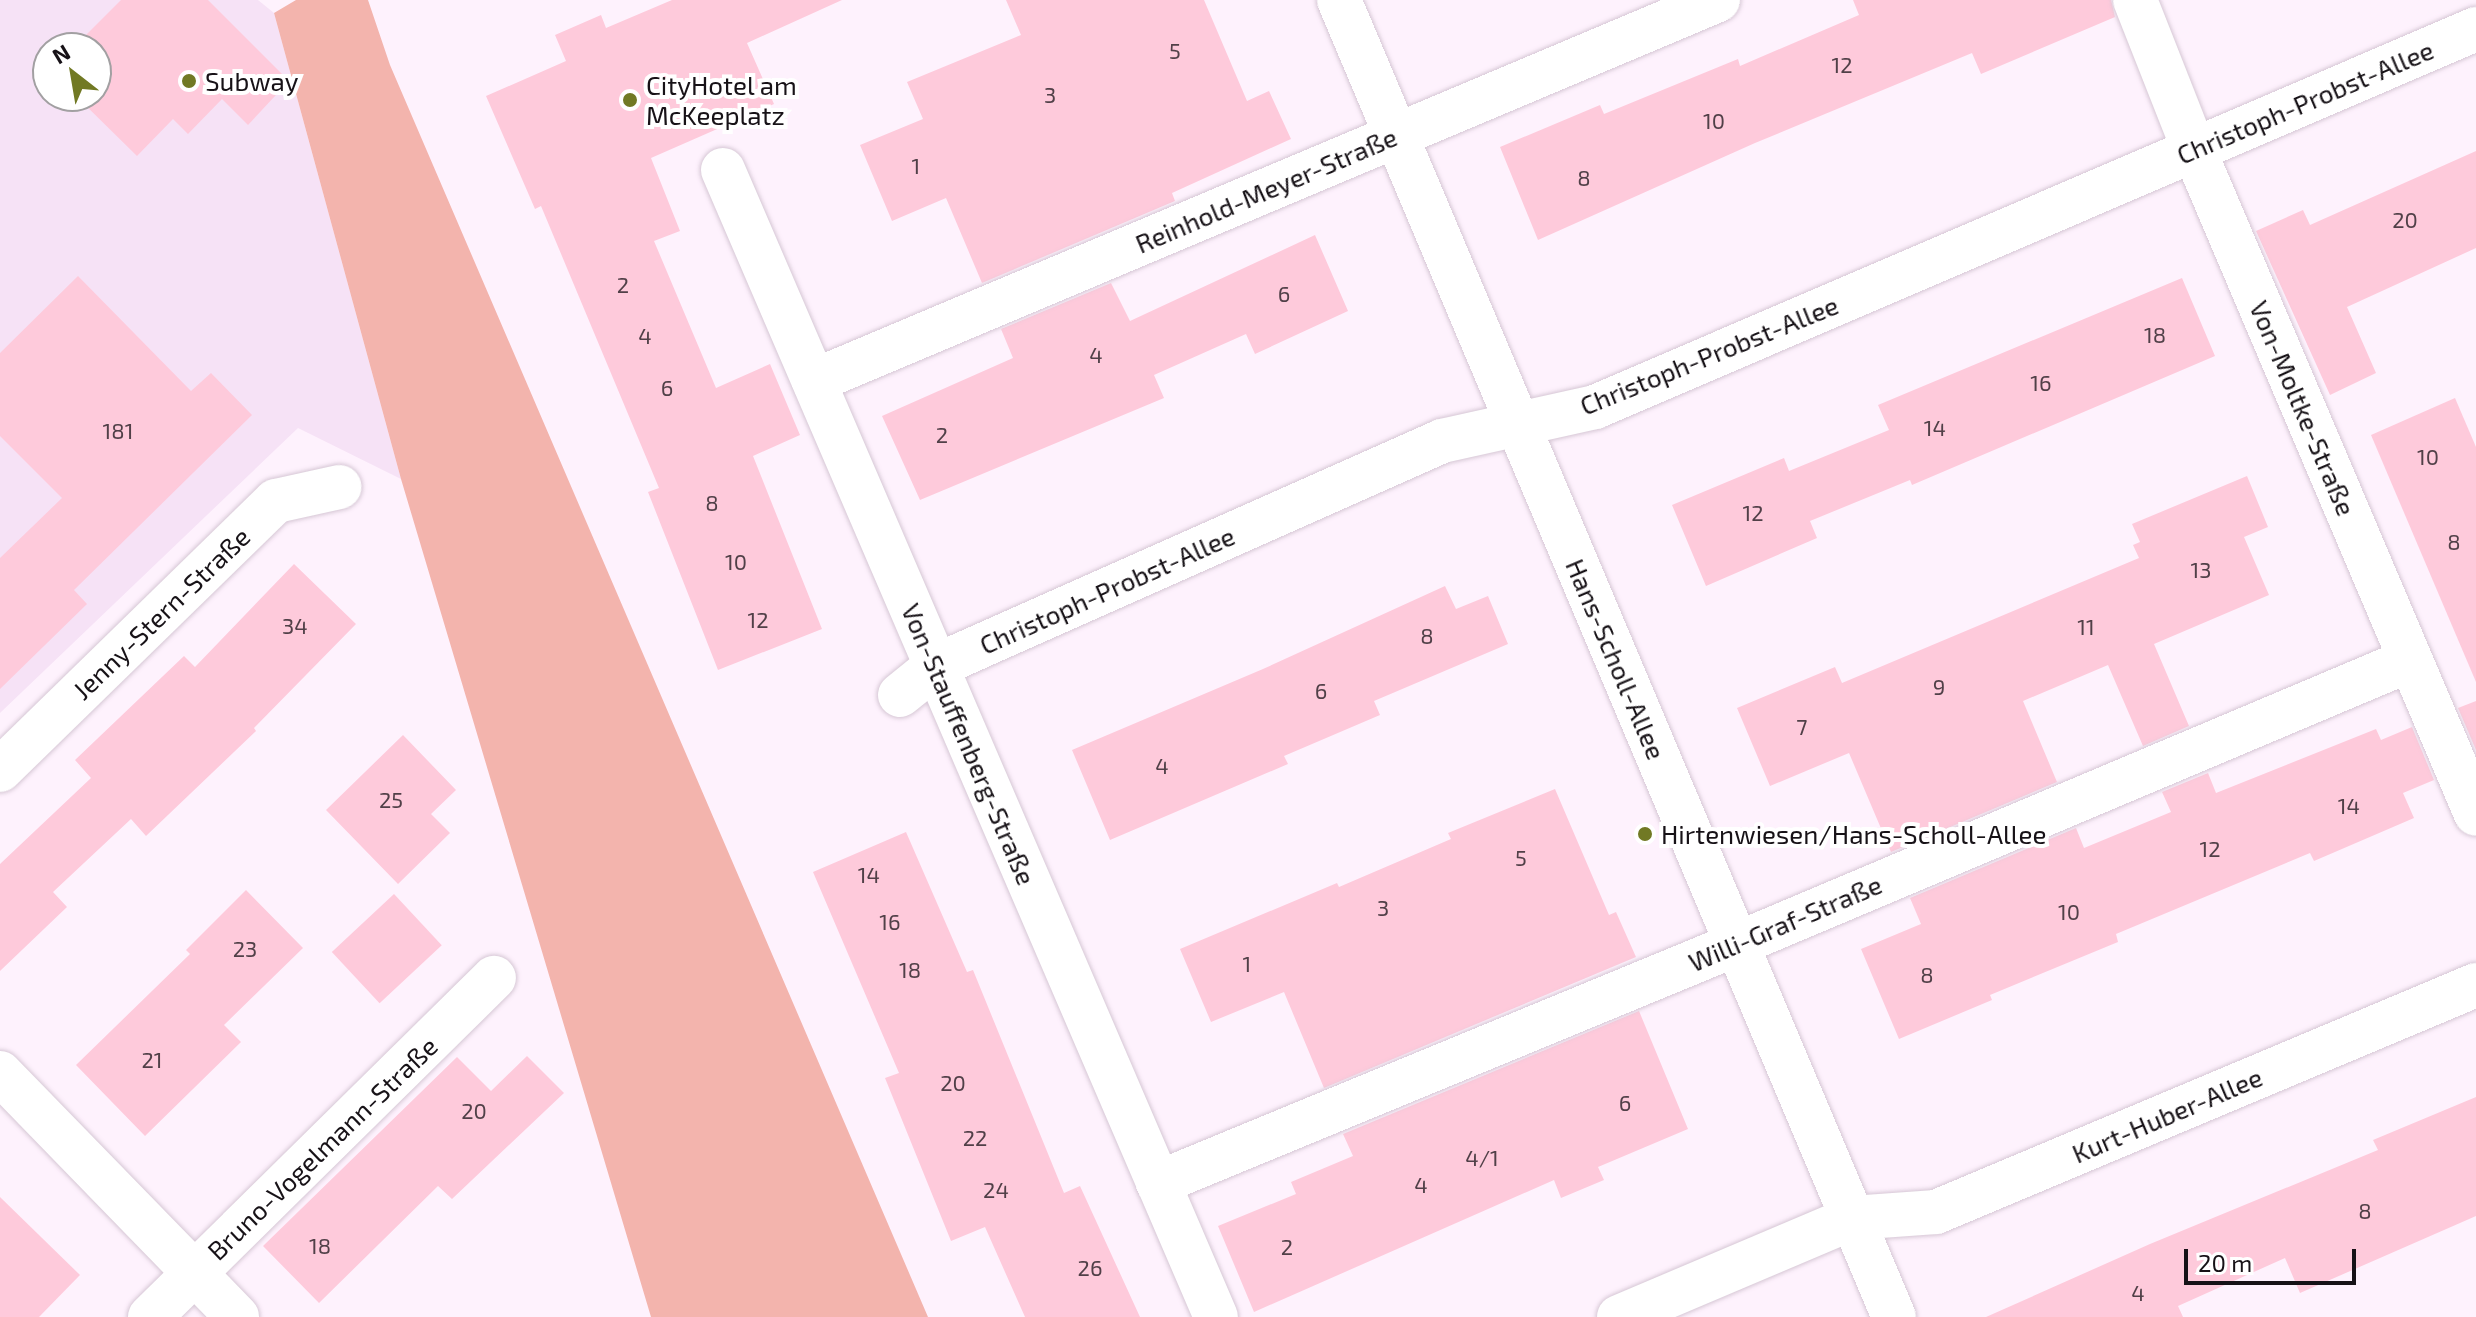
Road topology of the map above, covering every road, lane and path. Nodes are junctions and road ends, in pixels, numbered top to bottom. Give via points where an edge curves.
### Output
1 (1339, 0) edge
2 (1718, 0) edge
3 (2135, 0) edge
4 (2476, 29) edge
5 (1396, 135) junction
6 (2194, 150) junction
7 (723, 170) dead end
8 (814, 381) junction
9 (1517, 424) junction
10 (339, 487) dead end
11 (2410, 660) junction
12 (936, 666) junction
13 (900, 695) dead end
14 (0, 770) edge
15 (2476, 814) edge
16 (1737, 944) junction
17 (494, 978) dead end
18 (2476, 985) edge
19 (0, 1073) edge
20 (1158, 1183) junction
21 (1852, 1218) junction
22 (195, 1273) junction
23 (150, 1317) edge
24 (237, 1317) edge
25 (1216, 1317) edge
26 (1619, 1317) edge
27 (1894, 1317) edge

1 - 5 street, Hans-Scholl-Allee
2 - 5 street, Reinhold-Meyer-Straße
3 - 6 street, Von-Moltke-Straße
4 - 6 street, Christoph-Probst-Allee
5 - 8 street, Reinhold-Meyer-Straße
5 - 9 street, Hans-Scholl-Allee
6 - 9 street, Christoph-Probst-Allee via 1595,407
6 - 11 street, Von-Moltke-Straße
7 - 8 street, Von-Stauffenberg-Straße
8 - 12 street, Von-Stauffenberg-Straße
9 - 12 street, Christoph-Probst-Allee via 1442,441
9 - 16 street, Hans-Scholl-Allee
10 - 14 street, Jenny-Stern-Straße via 276,501
11 - 15 street, Von-Moltke-Straße
11 - 16 street, Willi-Graf-Straße
12 - 13 street, Christoph-Probst-Allee
12 - 20 street, Von-Stauffenberg-Straße
16 - 20 street, Willi-Graf-Straße
16 - 21 street, Hans-Scholl-Allee
17 - 22 street, Bruno-Vogelmann-Straße
18 - 21 street, Kurt-Huber-Allee via 1936,1212
19 - 22 street
20 - 25 street, Von-Stauffenberg-Straße
21 - 26 street, Kurt-Huber-Allee
21 - 27 street, Hans-Scholl-Allee
22 - 23 street, Bruno-Vogelmann-Straße
22 - 24 street

